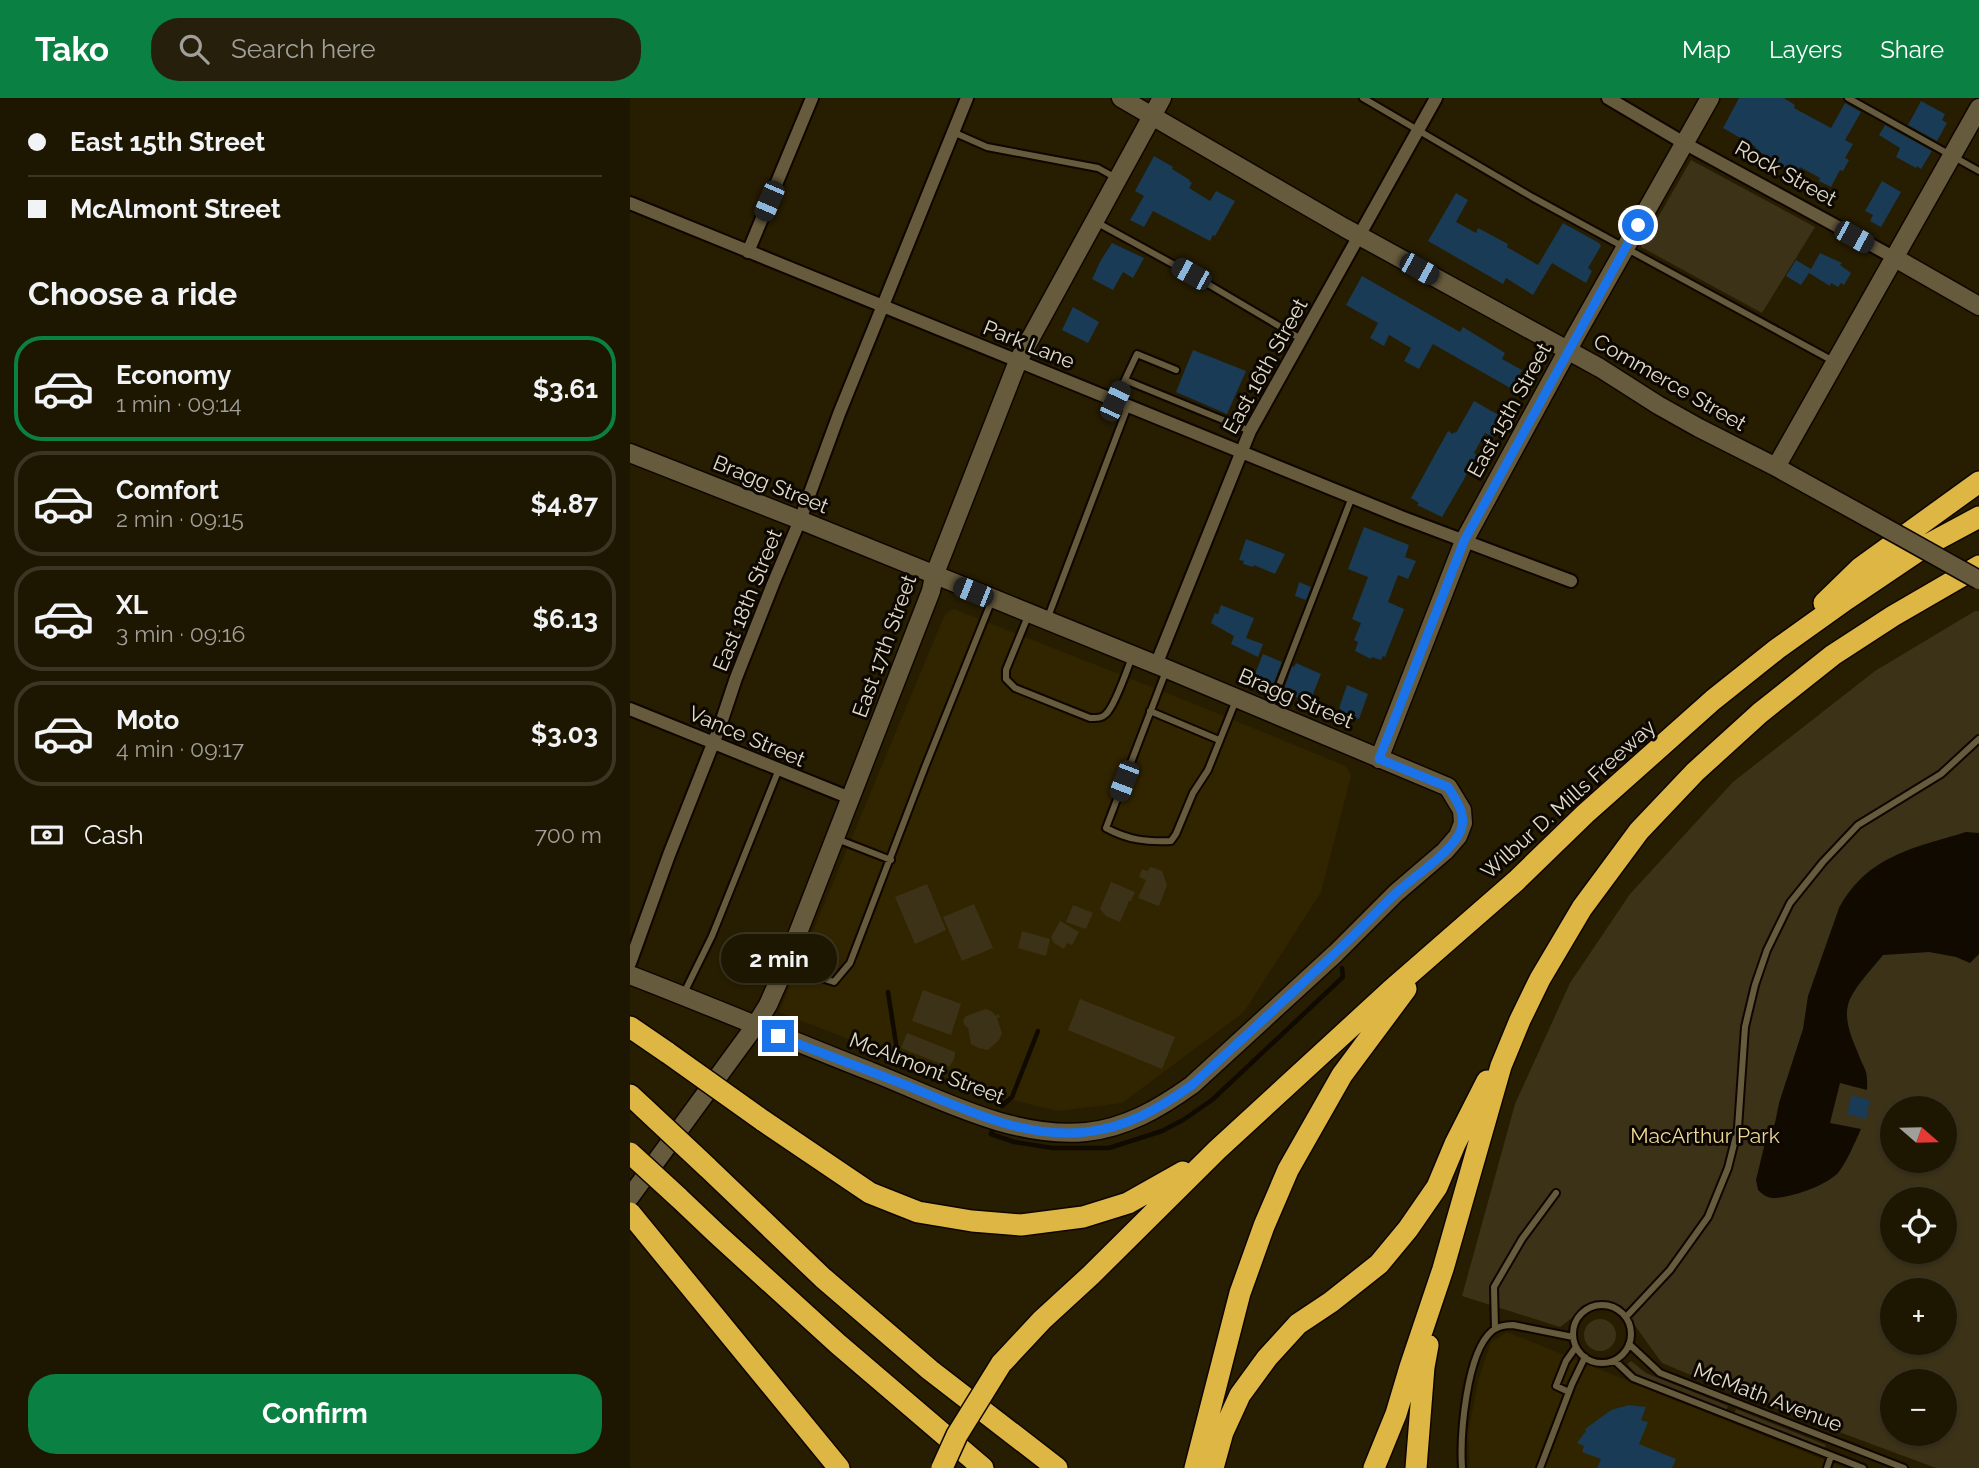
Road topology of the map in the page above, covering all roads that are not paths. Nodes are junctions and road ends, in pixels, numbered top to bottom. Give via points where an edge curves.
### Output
1 (812, 98) edge
2 (967, 98) edge
3 (1121, 98) edge
4 (1162, 98) edge
5 (1363, 98) edge
6 (1436, 98) edge
7 (1608, 98) edge
8 (1710, 98) edge
9 (1848, 98) edge
10 (1979, 108) edge
11 (1151, 117) junction
12 (1418, 130) junction
13 (953, 132) junction
14 (1684, 143) junction
15 (1952, 157) junction
16 (1979, 171) edge
17 (1117, 178) junction
18 (630, 203) edge
19 (1094, 221) junction
20 (1359, 236) junction
21 (1626, 248) junction
22 (748, 252) junction
23 (1895, 258) junction
24 (884, 306) junction
25 (1979, 306) edge
26 (1301, 339) junction
27 (1568, 350) junction
28 (1018, 361) junction
29 (1836, 363) junction
30 (1176, 370) dead end
31 (1125, 380) junction
32 (1115, 401) junction
33 (1129, 406) junction
34 (1250, 430) junction
35 (1240, 452) junction
36 (630, 453) edge
37 (1776, 467) junction
38 (1979, 482) edge
39 (1352, 497) junction
40 (1979, 517) edge
41 (800, 520) junction
42 (1464, 541) junction
43 (1979, 566) edge
44 (934, 576) junction
45 (1979, 580) edge
46 (1571, 582) dead end
47 (992, 600) junction
48 (1028, 614) junction
49 (1046, 621) junction
50 (1777, 649) junction
51 (1133, 655) junction
52 (1162, 667) junction
53 (1237, 698) junction
54 (630, 709) edge
55 (1150, 711) junction
56 (1269, 711) junction
57 (1979, 739) edge
58 (1219, 740) junction
59 (713, 743) junction
60 (1379, 759) junction
61 (779, 769) junction
62 (850, 799) junction
63 (835, 839) junction
64 (891, 860) junction
65 (1426, 961) junction
66 (630, 963) edge
67 (785, 967) junction
68 (630, 975) edge
69 (683, 996) junction
70 (1520, 1020) junction
71 (755, 1026) junction
72 (630, 1027) edge
73 (637, 1102) edge
74 (1087, 1132) joint
75 (1217, 1150) junction
76 (630, 1153) edge
77 (1556, 1194) dead end
78 (630, 1197) edge
79 (630, 1213) edge
80 (1443, 1269) junction
81 (1626, 1317) junction
82 (1495, 1329) junction
83 (1573, 1337) junction
84 (1629, 1344) junction
85 (1576, 1347) junction
86 (1585, 1357) junction
87 (1615, 1360) junction
88 (1569, 1392) junction
89 (1831, 1456) junction
90 (1848, 1465) edge
91 (839, 1468) edge
92 (942, 1468) edge
93 (983, 1468) edge
94 (1057, 1468) edge
95 (1195, 1468) edge
96 (1213, 1468) edge
97 (1374, 1468) edge
98 (1416, 1468) edge
99 (1462, 1468) edge
100 (1540, 1468) edge
101 (1827, 1468) edge
102 (1863, 1468) edge
103 (1904, 1468) edge

1 - 22 street
2 - 13 street, East 18th Street
3 - 11 street, Commerce Street
4 - 11 street, East 17th Street
5 - 12 lane
6 - 12 street, East 16th Street
7 - 14 street, Rock Street
8 - 14 street, East 15th Street
9 - 15 lane
10 - 15 street
11 - 17 street, East 17th Street
11 - 20 street, Commerce Street
12 - 20 street, East 16th Street
12 - 21 lane
13 - 17 lane via 987,147 1098,168
13 - 24 street, East 18th Street
14 - 21 street, East 15th Street
14 - 23 street, Rock Street
15 - 16 lane
15 - 23 street
17 - 19 street, East 17th Street
18 - 22 street, Park Lane
19 - 26 lane
19 - 28 street, East 17th Street
20 - 26 street, East 16th Street
20 - 27 street, Commerce Street
21 - 27 street, East 15th Street
21 - 29 lane
22 - 24 street, Park Lane
23 - 25 street, Rock Street
23 - 29 street
24 - 28 street, Park Lane
24 - 41 street, East 18th Street
26 - 34 street, East 16th Street
27 - 37 street, Commerce Street via 1678,416
27 - 42 street, East 15th Street
28 - 32 street, Park Lane
28 - 44 street, East 17th Street
29 - 37 street
30 - 31 lane via 1137,354
31 - 32 lane
31 - 34 lane
32 - 33 street, Park Lane
33 - 35 street, Park Lane
33 - 49 lane
34 - 35 street, East 16th Street
35 - 39 street, Park Lane
35 - 52 street, East 16th Street
36 - 41 street, Bragg Street
37 - 45 street, Commerce Street, bridge
38 - 50 highway via 1860,568
39 - 42 street, Park Lane
39 - 56 lane
40 - 50 highway, Wilbur D. Mills Freeway via 1927,545
41 - 44 street, Bragg Street
41 - 59 street, East 18th Street
42 - 46 street, Park Lane
42 - 60 street, East 15th Street
43 - 70 highway via 1833,655 1695,772 1639,831 1582,908
44 - 47 street, Bragg Street
44 - 62 street, East 17th Street
47 - 48 street, Bragg Street
47 - 64 lane
48 - 49 street, Bragg Street
48 - 51 lane via 1006,678 1016,688 1090,718 1106,715
49 - 51 street, Bragg Street
50 - 65 highway, Wilbur D. Mills Freeway via 1713,700
51 - 52 street, Bragg Street
52 - 53 street, Bragg Street
52 - 55 lane
53 - 56 street, Bragg Street
53 - 58 lane
54 - 59 street, Vance Street
55 - 58 lane
55 - 58 lane via 1106,828 1120,835 1146,842 1171,841
56 - 60 street, Bragg Street
57 - 81 lane via 1941,774 1858,825 1790,903 1752,995 1745,1027 1738,1128 1728,1168 1708,1217 1670,1270
59 - 61 street, Vance Street
59 - 66 street, East 18th Street
60 - 74 street, Bragg Street via 1448,787 1462,810 1458,836 1192,1085 1132,1121
61 - 62 street, Vance Street
61 - 69 lane
62 - 63 street, East 17th Street
63 - 64 lane
63 - 67 street, East 17th Street
64 - 67 lane via 850,963 834,982
65 - 75 highway, Wilbur D. Mills Freeway
65 - 95 highway via 1342,1075 1288,1170 1240,1293
67 - 71 street, East 17th Street
68 - 69 street, McAlmont Street
69 - 71 street, McAlmont Street
70 - 80 highway via 1501,1066
70 - 96 highway via 1437,1187 1378,1264 1298,1324 1267,1358 1240,1395
71 - 74 street, McAlmont Street via 992,1119 1044,1132
71 - 78 street, East 17th Street
72 - 75 highway, bridge via 870,1194 918,1212 1021,1225 1083,1217 1128,1203
73 - 94 highway, bridge via 823,1278 930,1370
75 - 92 highway, bridge via 1001,1364
76 - 93 highway, bridge via 838,1344
77 - 82 lane via 1494,1287
79 - 91 highway
80 - 97 highway
80 - 98 highway via 1424,1367
81 - 83 lane via 1610,1306 1592,1307 1577,1319
81 - 84 lane
82 - 83 lane via 1513,1325
82 - 99 lane via 1483,1342 1466,1398
83 - 85 lane
84 - 87 lane
84 - 103 lane, McMath Avenue via 1660,1373
85 - 86 lane
85 - 88 lane via 1556,1386
86 - 87 lane via 1599,1362
86 - 88 lane
87 - 89 lane, McMath Avenue via 1633,1378
88 - 100 lane
89 - 90 lane, McMath Avenue
89 - 101 lane
90 - 102 lane, McMath Avenue

